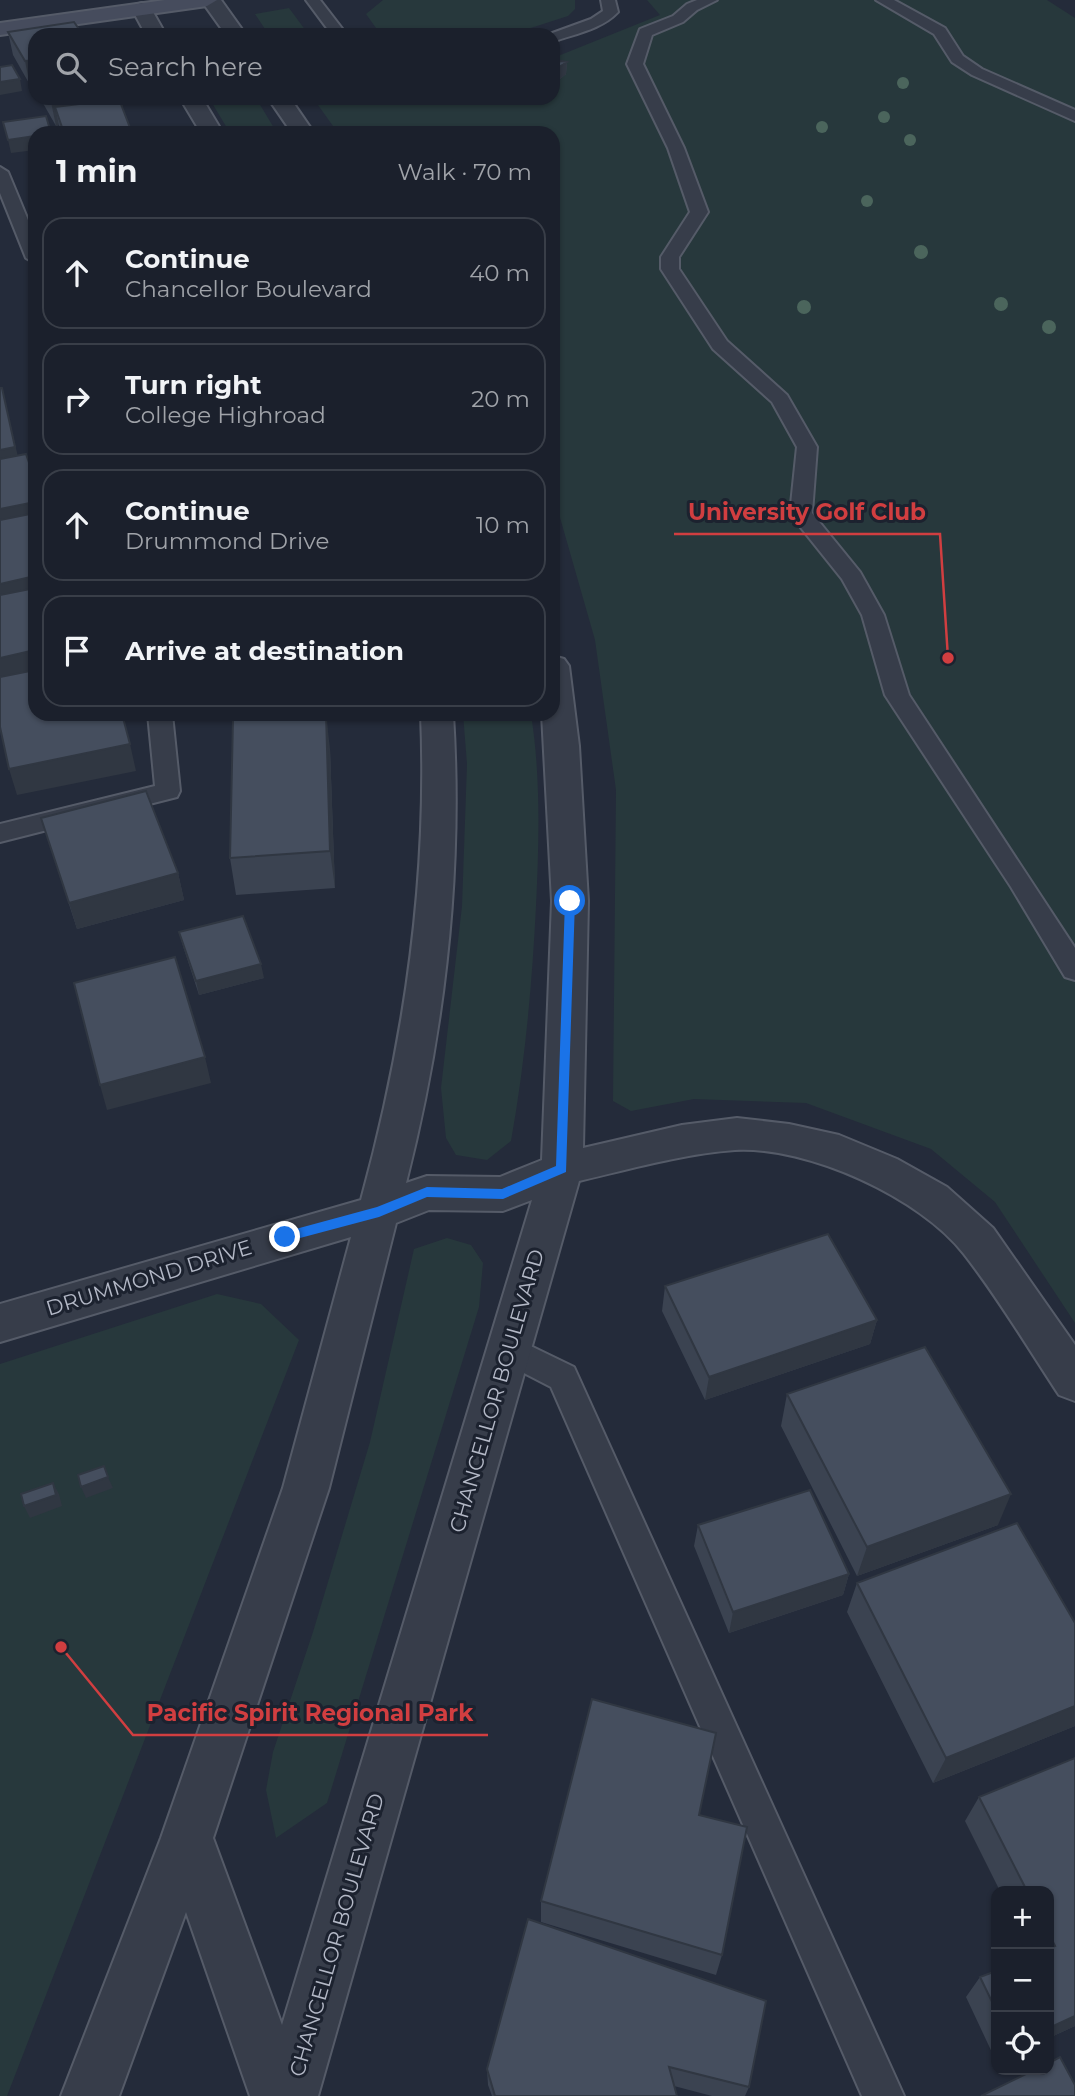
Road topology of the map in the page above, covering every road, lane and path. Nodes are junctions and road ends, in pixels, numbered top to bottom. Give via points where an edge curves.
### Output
1 (209, 0) edge
2 (313, 0) edge
3 (608, 0) edge
4 (710, 0) edge
5 (883, 0) edge
6 (177, 2) edge
7 (142, 9) junction
8 (152, 28) edge
9 (231, 28) edge
10 (335, 28) edge
11 (0, 29) edge
12 (560, 35) edge
13 (1053, 104) junction
14 (195, 105) edge
15 (284, 105) edge
16 (1075, 106) edge
17 (1075, 116) edge
18 (208, 126) edge
19 (298, 126) edge
20 (0, 172) edge
21 (28, 241) edge
22 (161, 721) edge
23 (437, 721) edge
24 (559, 721) edge
25 (0, 834) edge
26 (1075, 970) edge
27 (562, 1168) junction
28 (379, 1212) junction
29 (2, 1315) edge
30 (510, 1349) junction
31 (1075, 1381) edge
32 (187, 1838) junction
33 (90, 2096) edge
34 (279, 2096) edge
35 (289, 2096) edge
36 (883, 2096) edge

1 - 6 main road
1 - 9 street
2 - 10 lane
3 - 12 lane via 611,12
4 - 26 lane via 645,32 635,64 676,148 699,212 670,257 670,269 720,345 780,399 807,447 801,514 852,577 873,615 897,695
5 - 13 lane via 940,31 957,59 977,72
6 - 7 main road
7 - 8 street
7 - 11 main road
13 - 16 lane
13 - 17 lane
14 - 18 street
15 - 19 street
20 - 21 lane
22 - 25 lane via 168,791
23 - 28 street via 441,792 432,942 404,1115
24 - 27 street, CHANCELLOR BOULEVARD via 570,901
27 - 28 street, DRUMMOND DRIVE via 503,1194 427,1192
27 - 30 street, CHANCELLOR BOULEVARD
27 - 31 street, DRUMMOND DRIVE via 682,1141 737,1134 839,1151 932,1199 978,1240
28 - 29 street, DRUMMOND DRIVE
28 - 32 street via 306,1488
30 - 35 street, CHANCELLOR BOULEVARD
30 - 36 lane via 563,1377
32 - 33 street
32 - 34 street

